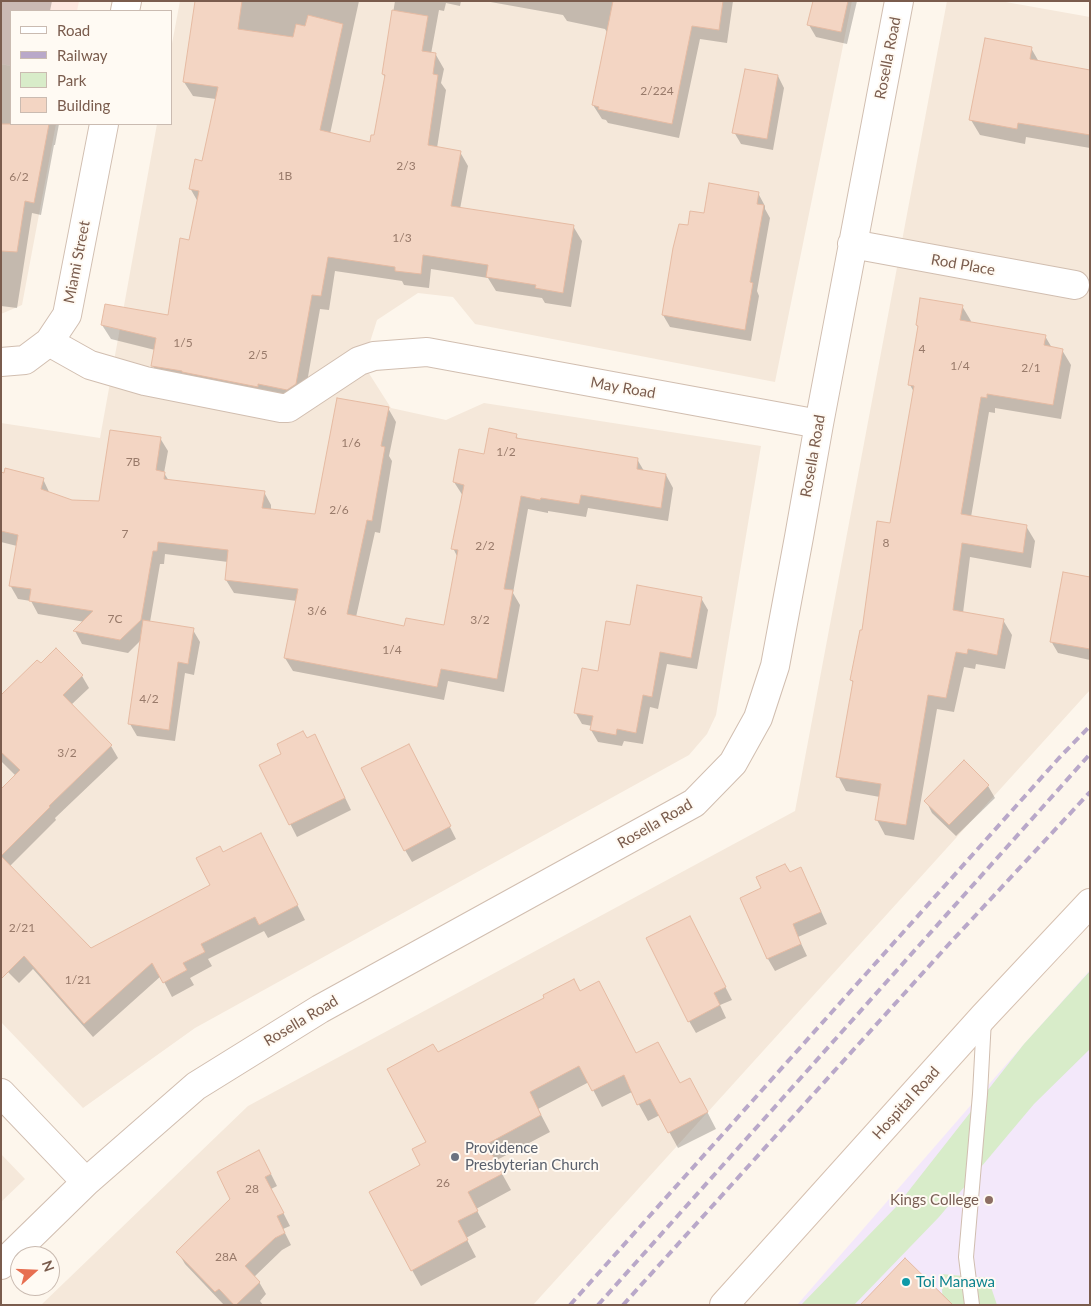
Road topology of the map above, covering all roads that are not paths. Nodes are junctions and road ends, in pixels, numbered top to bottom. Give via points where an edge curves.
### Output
1 (899, 1) edge
2 (104, 125) edge
3 (852, 244) junction
4 (1074, 285) dead end
5 (49, 342) junction
6 (1, 362) edge
7 (819, 424) junction
8 (1090, 903) edge
9 (984, 1016) junction
10 (1, 1092) edge
11 (86, 1182) junction
12 (1, 1265) edge
13 (724, 1305) edge
14 (972, 1305) edge

1 - 3 street, Rosella Road
2 - 5 street, Miami Street via 67,315
3 - 4 street, Rod Place
3 - 7 street, Rosella Road
5 - 6 street, Miami Street via 25,360
5 - 7 street, May Road via 90,366 145,381 281,408 288,408 359,361 374,356 427,352
7 - 11 street, Rosella Road via 775,666 758,718 733,763 694,803 320,1009 196,1086
8 - 9 street, Hospital Road
9 - 13 street, Hospital Road
9 - 14 lane via 966,1257
10 - 11 street
11 - 12 street, Rosella Road

